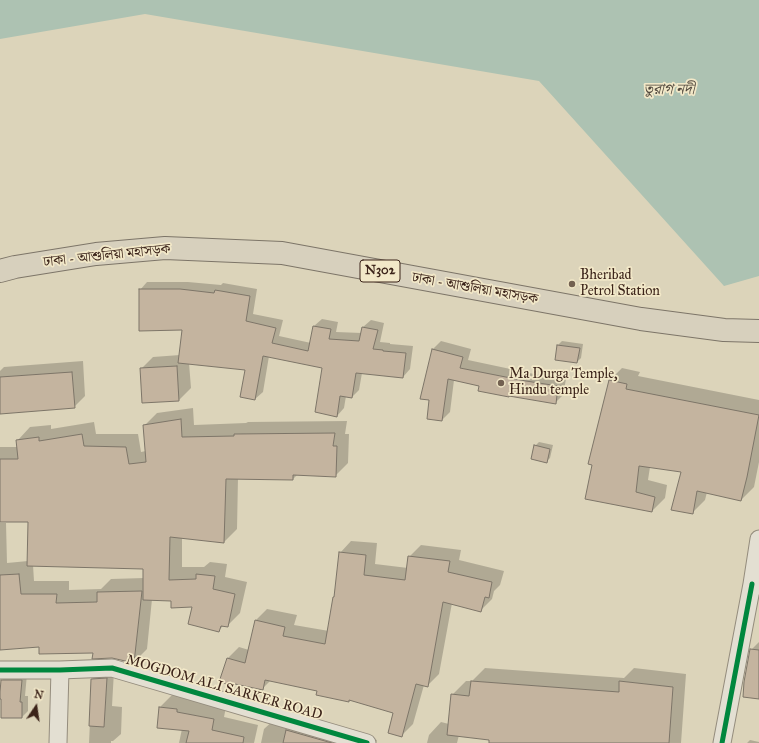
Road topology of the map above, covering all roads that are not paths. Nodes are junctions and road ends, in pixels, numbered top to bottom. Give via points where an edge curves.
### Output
1 (0, 271) edge
2 (759, 331) edge
3 (759, 539) edge
4 (756, 585) edge
5 (0, 670) edge
6 (60, 670) junction
7 (58, 743) edge
8 (367, 743) edge
9 (722, 743) edge

1 - 2 highway, ঢাকা - আশুলিয়া মহাসড়ক / N302 via 96,254 165,248 282,253 641,319 724,330
3 - 4 street
4 - 9 street
5 - 6 street, MOGDOM ALI SARKER ROAD
6 - 7 street
6 - 8 street, MOGDOM ALI SARKER ROAD via 112,668

